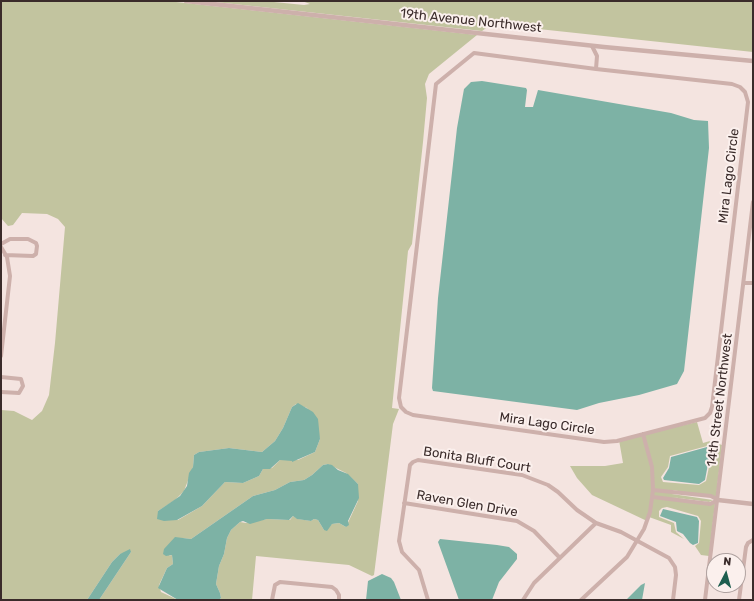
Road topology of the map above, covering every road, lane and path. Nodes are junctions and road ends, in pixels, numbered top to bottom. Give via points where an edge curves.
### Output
1 (186, 1) edge
2 (592, 46) junction
3 (604, 47) junction
4 (597, 56) junction
5 (753, 61) edge
6 (596, 69) junction
7 (753, 202) edge
8 (1, 244) edge
9 (1, 247) edge
10 (5, 255) junction
11 (745, 283) junction
12 (753, 284) edge
13 (1, 356) edge
14 (1, 377) edge
15 (1, 392) edge
16 (643, 434) junction
17 (653, 490) junction
18 (653, 497) junction
19 (718, 500) junction
20 (404, 503) junction
21 (753, 504) edge
22 (596, 523) junction
23 (753, 540) edge
24 (638, 542) junction
25 (560, 558) junction
26 (272, 600) edge
27 (338, 600) edge
28 (428, 600) edge
29 (523, 600) edge
30 (581, 600) edge
31 (673, 600) edge
32 (705, 600) edge
33 (739, 600) edge

1 - 2 street, 19th Avenue Northwest
2 - 3 street, 19th Avenue Northwest
2 - 4 street
3 - 4 street
3 - 5 street, 19th Avenue Northwest
4 - 6 street
6 - 16 street, Mira Lago Circle via 735,85 744,90 748,100 712,410 701,420
6 - 16 street, Mira Lago Circle via 474,53 436,84 399,401 403,409 413,415 604,442
7 - 11 street, 14th Street Northwest
8 - 10 street via 10,239 28,240 37,246 36,254 33,256
9 - 10 street
10 - 13 street via 10,276
11 - 12 street
11 - 19 street, 14th Street Northwest
14 - 15 street via 21,379 23,386 19,393
16 - 17 street via 652,467
17 - 18 street
17 - 19 street via 711,496
18 - 19 street via 710,504
18 - 24 street
19 - 21 street
19 - 32 street, 14th Street Northwest
20 - 22 street, Bonita Bluff Court via 410,466 418,460 522,475 537,480 558,492
20 - 25 street, Raven Glen Drive via 517,521 534,531
20 - 28 street, Bonita Bluff Court via 400,547 419,570
22 - 24 street, Bonita Bluff Court via 621,532
22 - 25 street
23 - 33 street via 746,547
24 - 30 street via 618,567
24 - 31 street, Bonita Bluff Court via 669,558 675,567
25 - 29 street via 528,589
26 - 27 street via 275,585 280,582 332,587 339,595

